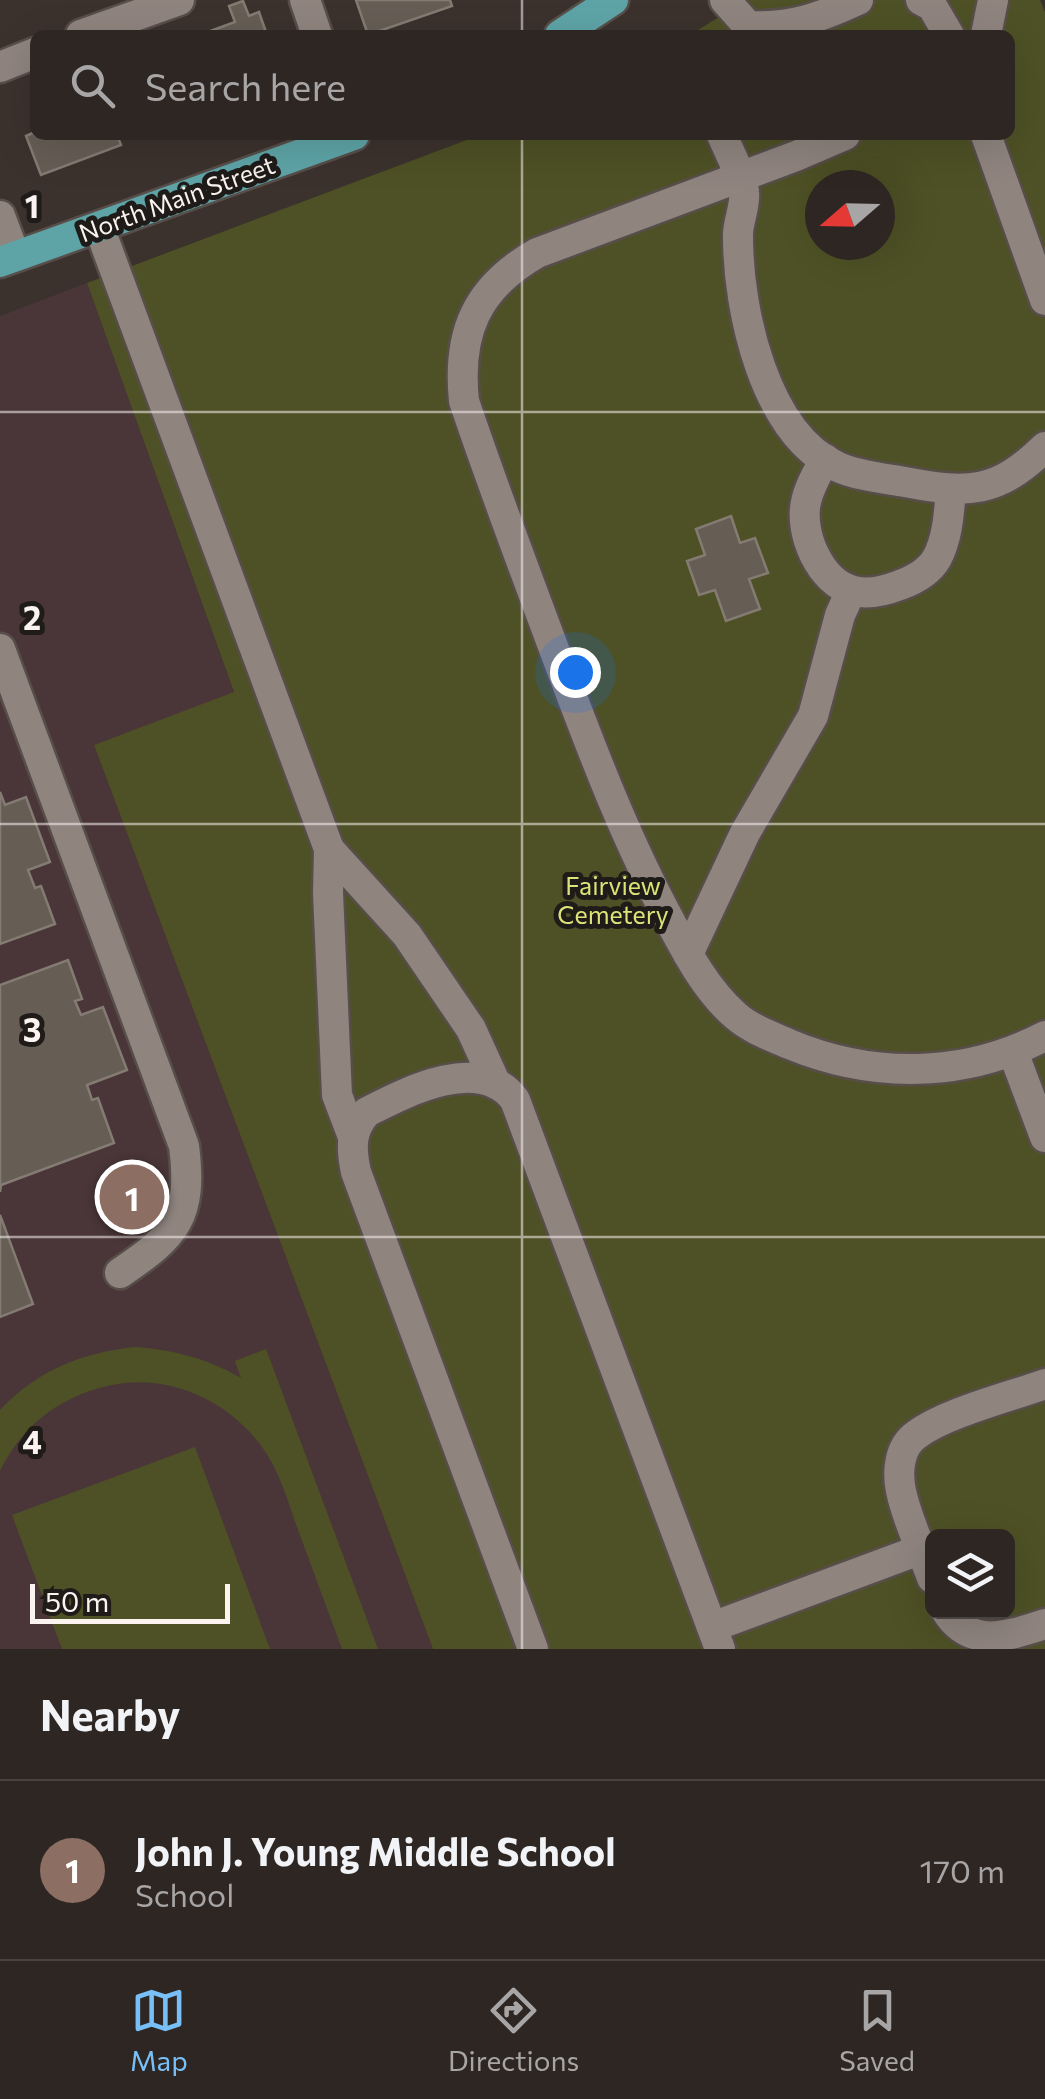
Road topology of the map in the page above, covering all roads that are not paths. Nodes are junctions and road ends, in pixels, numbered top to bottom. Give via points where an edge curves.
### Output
1 (180, 0) edge
2 (305, 0) edge
3 (613, 0) edge
4 (725, 0) edge
5 (858, 0) edge
6 (921, 0) edge
7 (993, 0) edge
8 (114, 10) edge
9 (88, 30) edge
10 (316, 30) edge
11 (568, 30) edge
12 (946, 30) edge
13 (987, 30) edge
14 (30, 55) edge
15 (0, 67) edge
16 (340, 140) edge
17 (724, 140) edge
18 (833, 140) edge
19 (988, 140) edge
20 (738, 178) junction
21 (0, 216) edge
22 (99, 227) junction
23 (8, 259) edge
24 (1045, 300) edge
25 (1045, 447) edge
26 (825, 459) junction
27 (951, 490) junction
28 (851, 591) junction
29 (0, 649) edge
30 (329, 848) junction
31 (688, 954) junction
32 (1045, 1036) edge
33 (1013, 1052) junction
34 (496, 1084) junction
35 (353, 1136) junction
36 (1045, 1137) edge
37 (120, 1273) dead end
38 (1045, 1384) edge
39 (925, 1558) edge
40 (925, 1565) edge
41 (952, 1619) edge
42 (1045, 1624) edge
43 (716, 1638) edge
44 (532, 1649) edge

1 - 8 street
2 - 10 street
3 - 11 main road
4 - 5 street via 748,26 784,28
6 - 12 street
7 - 13 street
8 - 9 street
14 - 15 street
16 - 22 main road, North Main Street
17 - 20 street
18 - 20 street
19 - 24 street
20 - 26 street via 745,193 738,218 740,266 759,370 787,418
20 - 31 street via 518,264 479,304 460,368 487,470 586,732 633,848
21 - 23 street
22 - 23 main road, North Main Street
22 - 30 street
25 - 27 street via 1004,480
26 - 27 street via 850,471
26 - 28 street via 806,502 804,525 820,564
27 - 28 street via 946,532 928,570 892,588
28 - 31 street via 814,716 745,833
29 - 37 street via 184,1146 185,1194 173,1230
30 - 34 street via 407,935 471,1029
30 - 35 street via 336,1095
31 - 33 street via 734,1014 818,1056 912,1070
32 - 33 street
33 - 36 street
34 - 35 street via 468,1078 438,1082 368,1112
34 - 43 street via 515,1100 525,1125
35 - 44 street via 356,1172
38 - 39 street via 939,1423 908,1444 899,1470 901,1492
40 - 43 street
41 - 42 street via 986,1640

